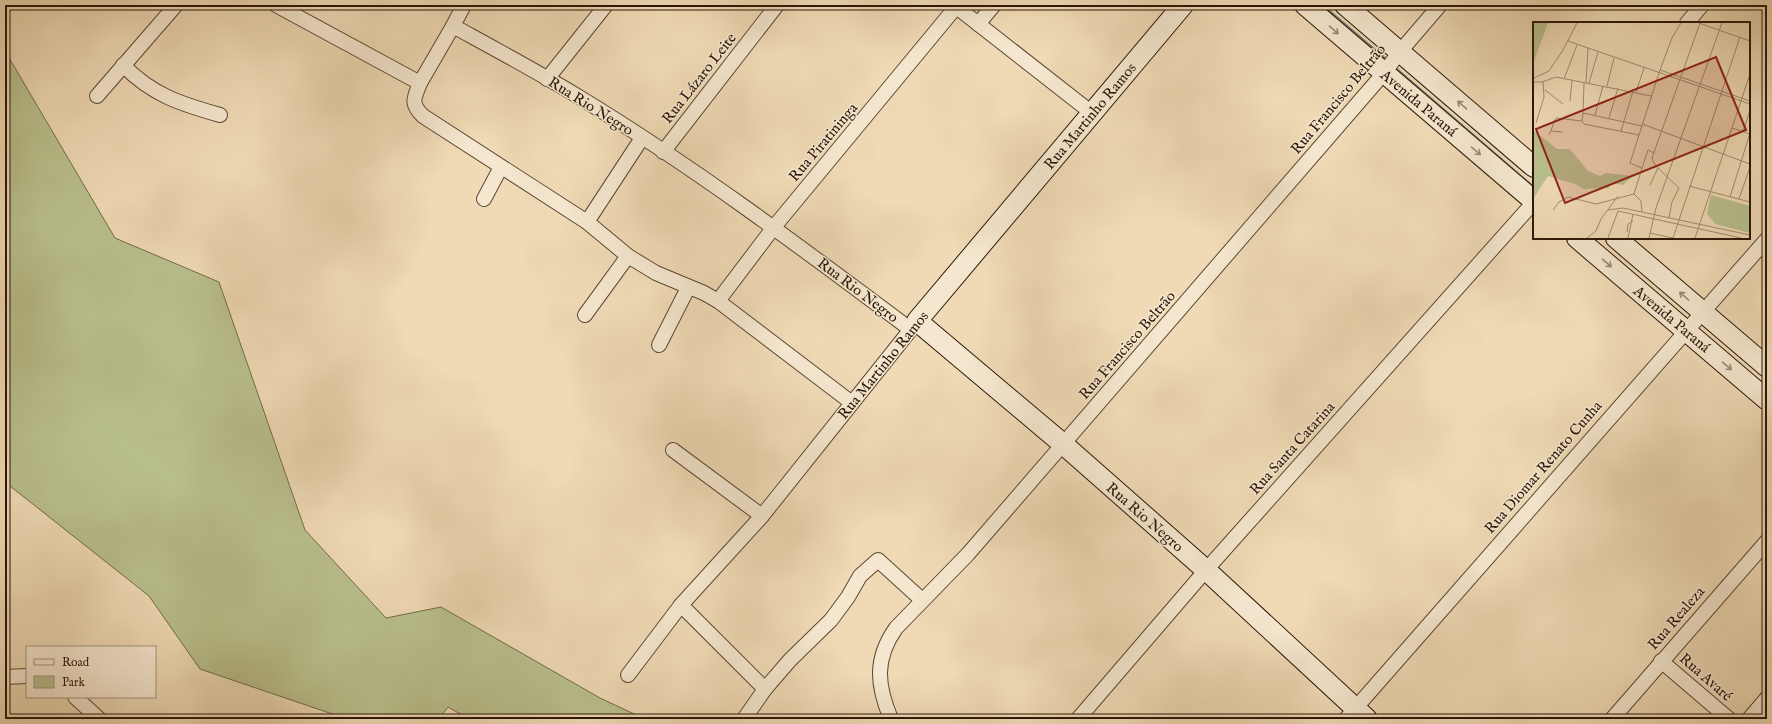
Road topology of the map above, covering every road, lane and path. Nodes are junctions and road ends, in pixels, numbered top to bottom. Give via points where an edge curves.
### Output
1 (176, 5) edge
2 (276, 5) edge
3 (464, 5) edge
4 (606, 5) edge
5 (777, 5) edge
6 (994, 5) edge
7 (1184, 5) edge
8 (1305, 5) edge
9 (1345, 5) edge
10 (1440, 5) edge
11 (1702, 5) edge
12 (955, 6) edge
13 (1688, 22) edge
14 (978, 24) junction
15 (452, 26) junction
16 (1393, 61) junction
17 (124, 65) junction
18 (547, 78) junction
19 (420, 83) junction
20 (97, 96) dead end
21 (1092, 113) junction
22 (220, 115) dead end
23 (642, 138) junction
24 (663, 152) junction
25 (1533, 166) edge
26 (501, 167) junction
27 (484, 200) dead end
28 (1533, 200) edge
29 (1533, 202) edge
30 (587, 222) junction
31 (774, 227) junction
32 (1578, 239) edge
33 (1617, 239) edge
34 (1767, 239) edge
35 (628, 256) junction
36 (688, 288) junction
37 (718, 301) junction
38 (1703, 313) junction
39 (585, 315) dead end
40 (914, 325) junction
41 (1688, 329) junction
42 (659, 346) dead end
43 (1767, 368) edge
44 (1767, 400) edge
45 (852, 403) junction
46 (1063, 444) junction
47 (673, 450) dead end
48 (762, 516) junction
49 (1767, 541) edge
50 (1206, 570) junction
51 (922, 600) junction
52 (681, 605) junction
53 (1661, 661) junction
54 (628, 675) dead end
55 (26, 676) edge
56 (5, 678) edge
57 (765, 689) junction
58 (76, 698) edge
59 (1767, 698) edge
60 (1356, 716) edge
61 (99, 719) edge
62 (744, 719) edge
63 (891, 719) edge
64 (1078, 719) edge
65 (1612, 719) edge
66 (1729, 719) edge
67 (1749, 719) edge

1 - 17 street
2 - 19 street
3 - 15 street
4 - 18 street
5 - 24 street, Rua Lázaro Leite
6 - 14 street
7 - 21 street, Rua Martinho Ramos
8 -> 16 street, Avenida Paraná
9 - 16 street, Avenida Paraná
10 - 16 street, Rua Francisco Beltrão
11 - 13 street
12 - 14 street
12 - 31 street, Rua Piratininga
14 - 21 street
15 - 18 street, Rua Rio Negro
15 - 19 street
25 -> 16 street, Avenida Paraná
16 -> 28 street, Avenida Paraná
16 - 46 street, Rua Francisco Beltrão
17 - 20 street
17 - 22 street via 144,85 158,93 174,101
18 - 23 street, Rua Rio Negro
19 - 26 street via 413,102 415,109
21 - 40 street, Rua Martinho Ramos
23 - 24 street, Rua Rio Negro
23 - 30 street
24 - 31 street, Rua Rio Negro
26 - 27 street
26 - 30 street
29 - 50 street, Rua Santa Catarina
30 - 35 street
31 - 37 street, Rua Piratininga
31 - 40 street, Rua Rio Negro
32 -> 41 street, Avenida Paraná
38 -> 33 street, Avenida Paraná
34 - 38 street, Rua Diomar Renato Cunha
35 - 36 street
35 - 39 street
36 - 37 street
36 - 42 street
37 - 45 street
38 - 41 street, Rua Diomar Renato Cunha
38 - 43 street, Avenida Paraná
40 - 45 street, Rua Martinho Ramos
40 - 46 street, Rua Rio Negro
41 -> 44 street, Avenida Paraná
41 - 60 street, Rua Diomar Renato Cunha
45 - 48 street, Rua Martinho Ramos
46 - 50 street, Rua Rio Negro
46 - 51 street, Rua Francisco Beltrão via 968,554
47 - 48 street
48 - 52 street, Rua Martinho Ramos
49 - 53 street, Rua Realeza
50 - 60 street, Rua Rio Negro
50 - 64 street, Rua Santa Catarina
51 - 57 street via 878,560 860,576 831,620
51 - 63 street, Rua Francisco Beltrão via 888,638 884,648 879,679
52 - 54 street, Rua Martinho Ramos
52 - 57 street
53 - 65 street, Rua Realeza
53 - 66 street, Rua Avaré
55 - 56 street
57 - 62 street
58 - 61 street
59 - 67 street

